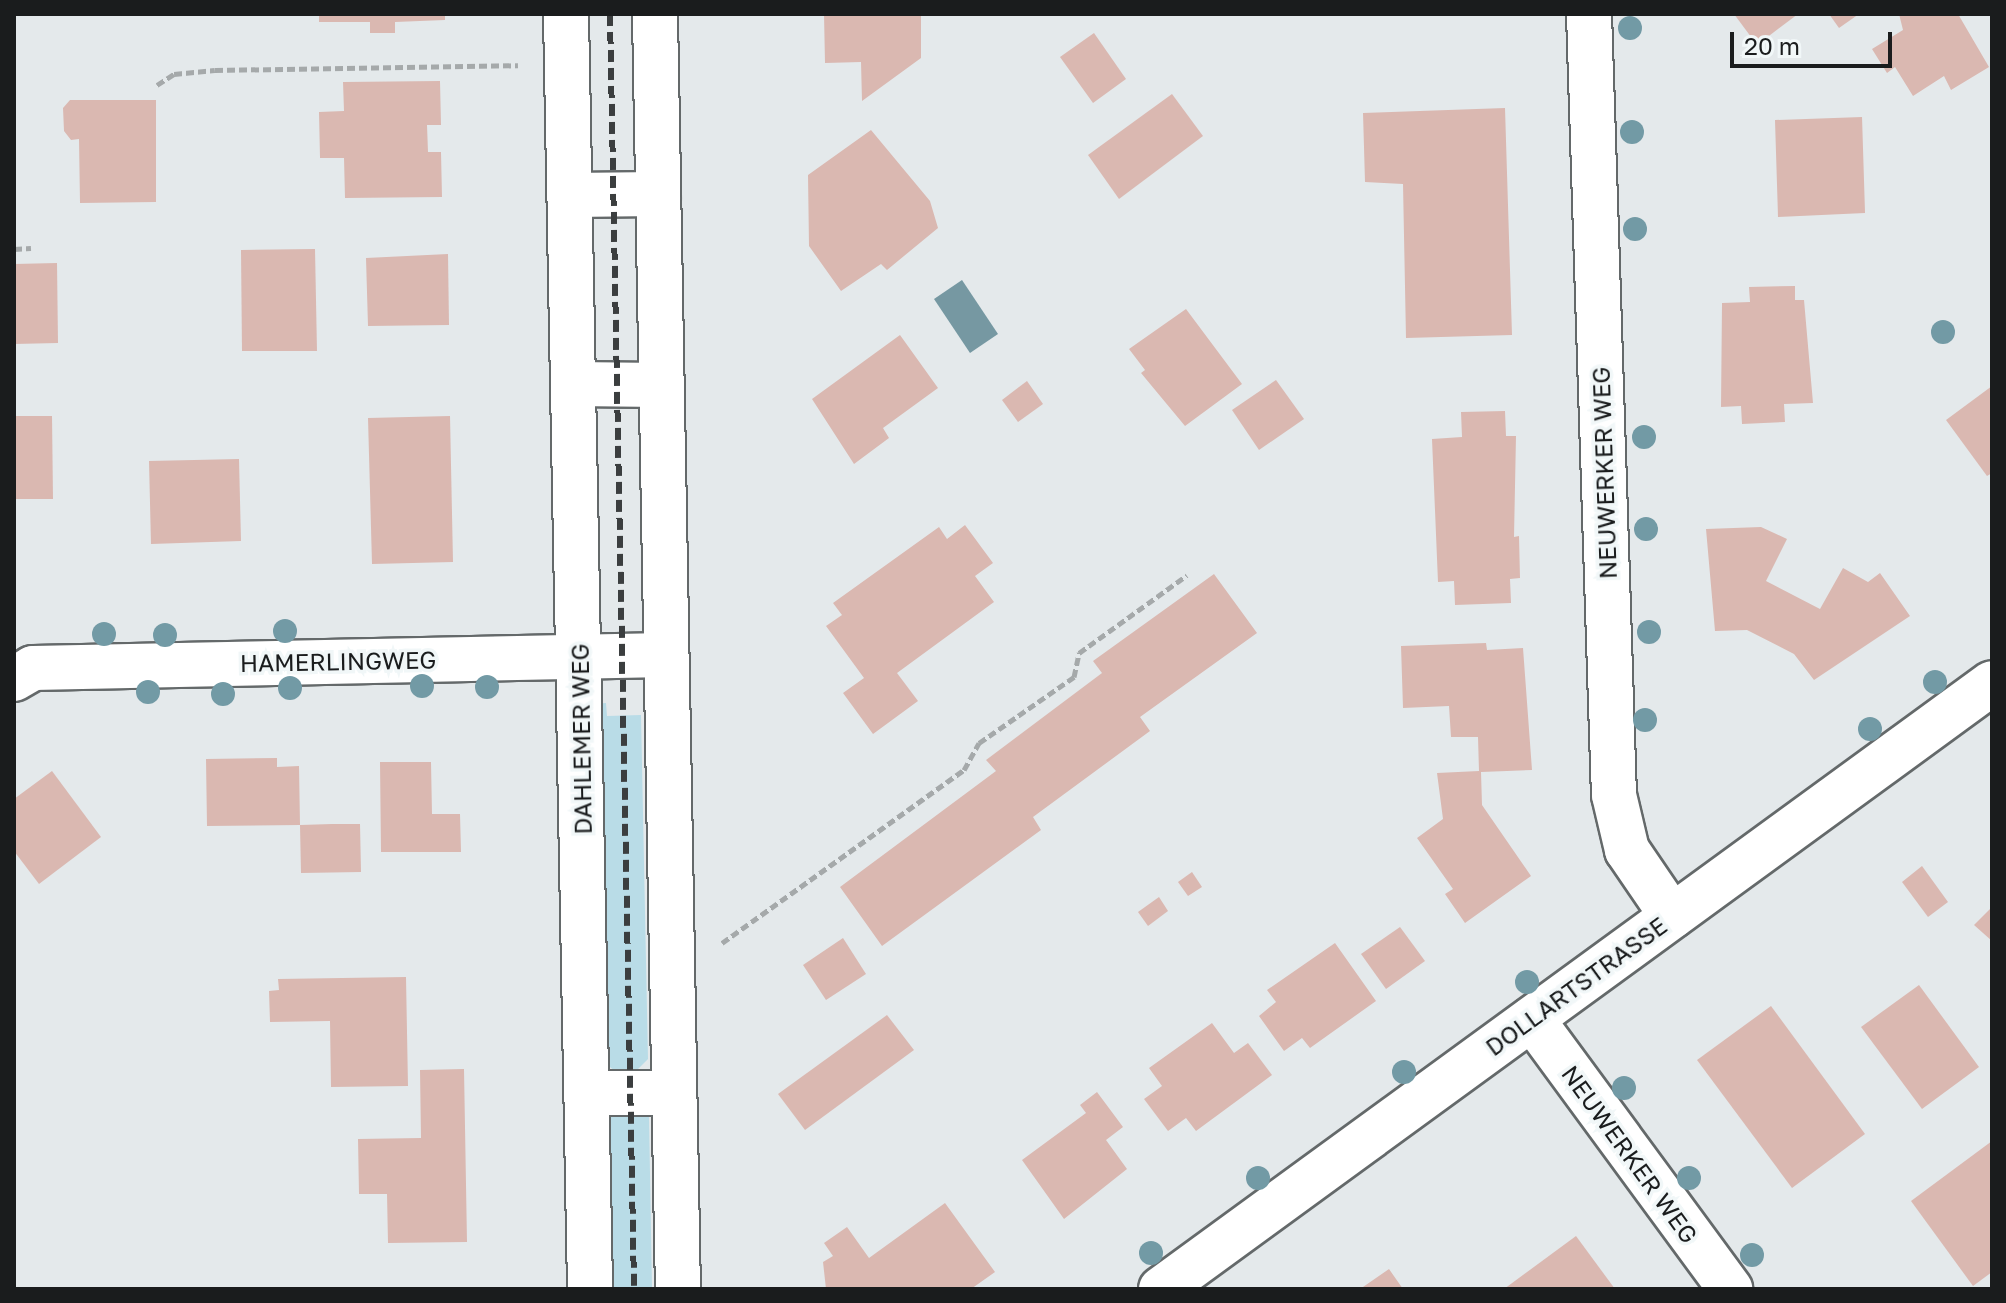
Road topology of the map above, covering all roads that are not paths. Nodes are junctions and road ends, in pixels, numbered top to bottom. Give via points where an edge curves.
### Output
1 (566, 14) edge
2 (655, 14) edge
3 (1589, 14) edge
4 (658, 194) junction
5 (570, 195) junction
6 (574, 384) junction
7 (661, 385) junction
8 (666, 655) junction
9 (579, 657) junction
10 (14, 679) edge
11 (1992, 683) edge
12 (1672, 916) junction
13 (1532, 1019) junction
14 (587, 1093) junction
15 (674, 1093) junction
16 (590, 1289) edge
17 (678, 1289) edge
18 (1161, 1289) edge
19 (1730, 1289) edge

1 - 5 street, DAHLEMER WEG
2 - 4 street
3 - 12 street, NEUWERKER WEG via 1614,795 1627,850
4 - 5 street
4 - 7 street
5 - 6 street, DAHLEMER WEG
6 - 7 street
6 - 9 street, DAHLEMER WEG
7 - 8 street
8 - 9 street, HAMERLINGWEG
8 - 15 street
9 - 10 street, HAMERLINGWEG via 33,668
9 - 14 street, DAHLEMER WEG
11 - 12 street, DOLLARTSTRASSE
12 - 13 street, DOLLARTSTRASSE
13 - 18 street, DOLLARTSTRASSE
13 - 19 street, NEUWERKER WEG
14 - 15 street
14 - 16 street, DAHLEMER WEG
15 - 17 street

